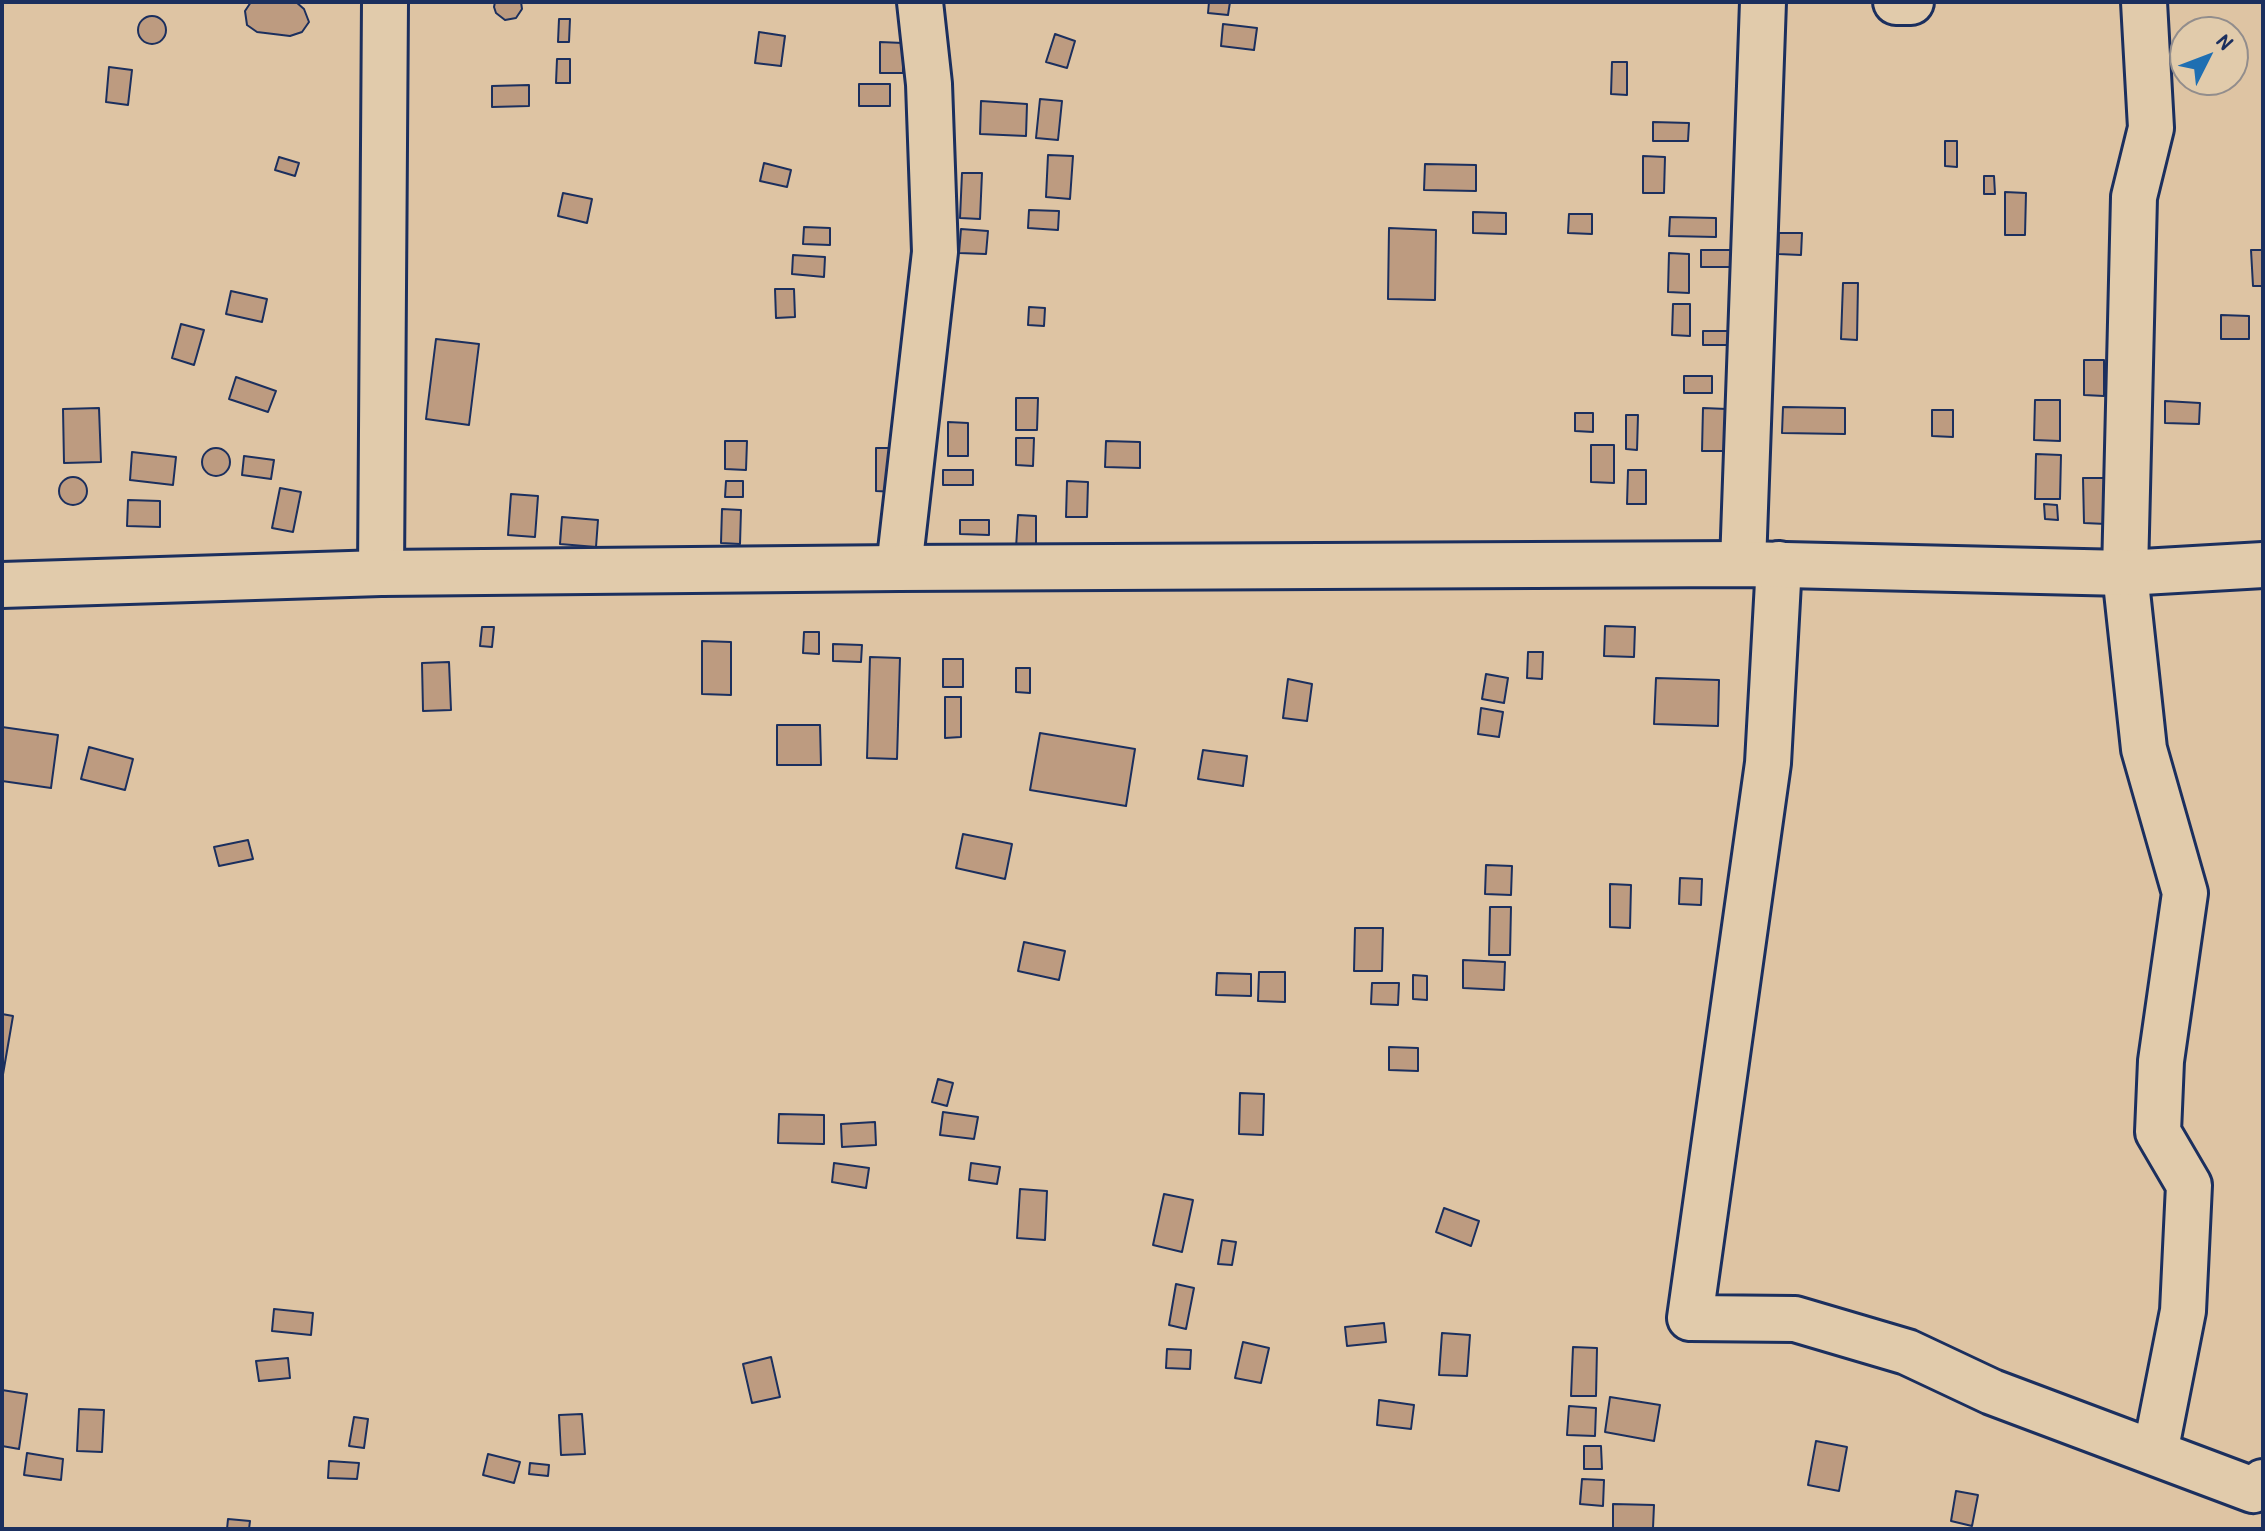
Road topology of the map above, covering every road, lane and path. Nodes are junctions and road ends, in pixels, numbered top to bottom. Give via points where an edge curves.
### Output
1 (385, 2) edge
2 (920, 2) edge
3 (1763, 2) edge
4 (1896, 2) edge
5 (1911, 2) edge
6 (2144, 2) edge
7 (1761, 564) junction
8 (2263, 565) edge
9 (899, 568) junction
10 (381, 573) junction
11 (2125, 573) junction
12 (2, 585) edge
13 (2155, 1453) junction
14 (2263, 1482) edge

1 - 10 street
2 - 9 street via 929,84 935,252
3 - 7 street
4 - 5 street
6 - 11 street via 2151,128 2134,197
7 - 9 street
7 - 11 street
7 - 13 street via 1768,763 1690,1318 1795,1319 1907,1352 1992,1392
8 - 11 street
9 - 10 street
10 - 12 street
11 - 13 street via 2144,749 2185,893 2161,1061 2158,1132 2189,1185 2183,1311
13 - 14 street via 2253,1490

